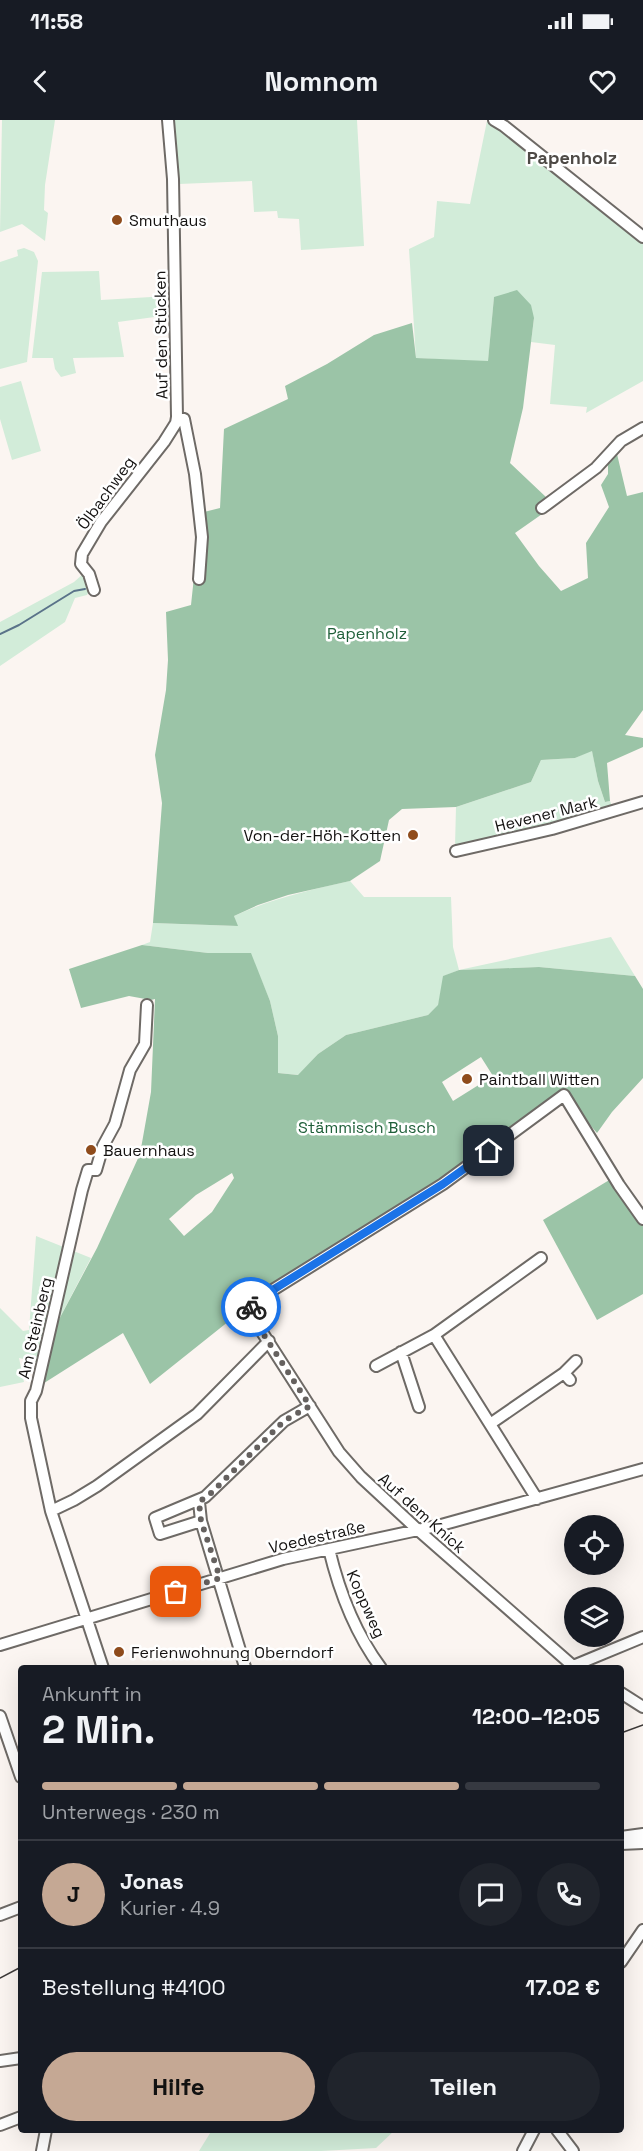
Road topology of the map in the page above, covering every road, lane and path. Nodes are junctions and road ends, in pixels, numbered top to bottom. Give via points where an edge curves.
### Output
1 (168, 120) edge
2 (494, 120) edge
3 (643, 237) edge
4 (177, 417) junction
5 (643, 428) edge
6 (542, 508) dead end
7 (199, 579) dead end
8 (94, 590) dead end
9 (643, 802) edge
10 (456, 851) dead end
11 (147, 1005) dead end
12 (643, 1219) edge
13 (541, 1258) dead end
14 (434, 1335) junction
15 (269, 1341) junction
16 (401, 1352) junction
17 (576, 1362) dead end
18 (376, 1366) dead end
19 (310, 1406) junction
20 (419, 1407) dead end
21 (490, 1424) junction
22 (643, 1469) edge
23 (537, 1499) junction
24 (199, 1502) junction
25 (51, 1511) junction
26 (201, 1521) junction
27 (418, 1530) junction
28 (329, 1549) junction
29 (220, 1578) junction
30 (87, 1619) junction
31 (643, 1637) edge
32 (0, 1645) edge
33 (102, 1665) edge
34 (244, 1665) edge
35 (379, 1665) edge
36 (572, 1665) edge
37 (579, 1665) edge
38 (624, 1695) edge
39 (643, 1707) edge
40 (0, 1716) edge
41 (18, 1768) edge
42 (643, 1834) edge
43 (624, 1837) edge
44 (643, 1843) edge
45 (624, 1844) edge
46 (18, 1908) edge
47 (0, 1915) edge
48 (643, 1930) edge
49 (624, 1958) edge
50 (18, 2058) edge
51 (0, 2061) edge
52 (18, 2118) edge
53 (0, 2125) edge
54 (45, 2133) edge
55 (532, 2133) edge
56 (559, 2133) edge
57 (42, 2151) edge
58 (523, 2151) edge
59 (573, 2151) edge

1 - 4 street, Auf den Stücken via 173,179
2 - 3 street
4 - 7 street, Auf den Stücken via 184,419 195,474 202,537
4 - 8 street, Ölbachweg via 164,442 112,507 82,554 81,564
5 - 6 street via 621,441 596,468
9 - 10 street, Hevener Mark via 552,829
11 - 25 street, Am Steinberg via 145,1044 130,1070 101,1159 96,1170 88,1170 82,1190 31,1401 31,1418
12 - 15 street, Auf dem Knick via 564,1095 443,1184 263,1296 250,1308
13 - 14 street
14 - 16 street
14 - 21 street
15 - 19 street, Auf dem Knick
15 - 25 street via 197,1414 97,1486
16 - 18 street
16 - 20 street
17 - 21 street via 567,1377
19 - 24 street via 284,1421
19 - 27 street, Auf dem Knick via 339,1452
21 - 23 street
22 - 23 street, Voedestraße
23 - 27 street, Voedestraße
24 - 26 street
24 - 26 street via 155,1518 160,1534
25 - 30 street, Am Steinberg
26 - 29 street
27 - 28 street, Voedestraße
27 - 36 street, Auf dem Knick
28 - 29 street, Voedestraße
28 - 35 street, Koppweg via 348,1609
29 - 30 street, Voedestraße
29 - 34 street
30 - 32 street, Voedestraße
30 - 33 street, Am Steinberg
31 - 37 street, Auf dem Knick
38 - 39 street
40 - 41 street
42 - 43 street
44 - 45 street
46 - 47 street
48 - 49 street
50 - 51 street
52 - 53 street
54 - 57 street
55 - 58 street
56 - 59 street

